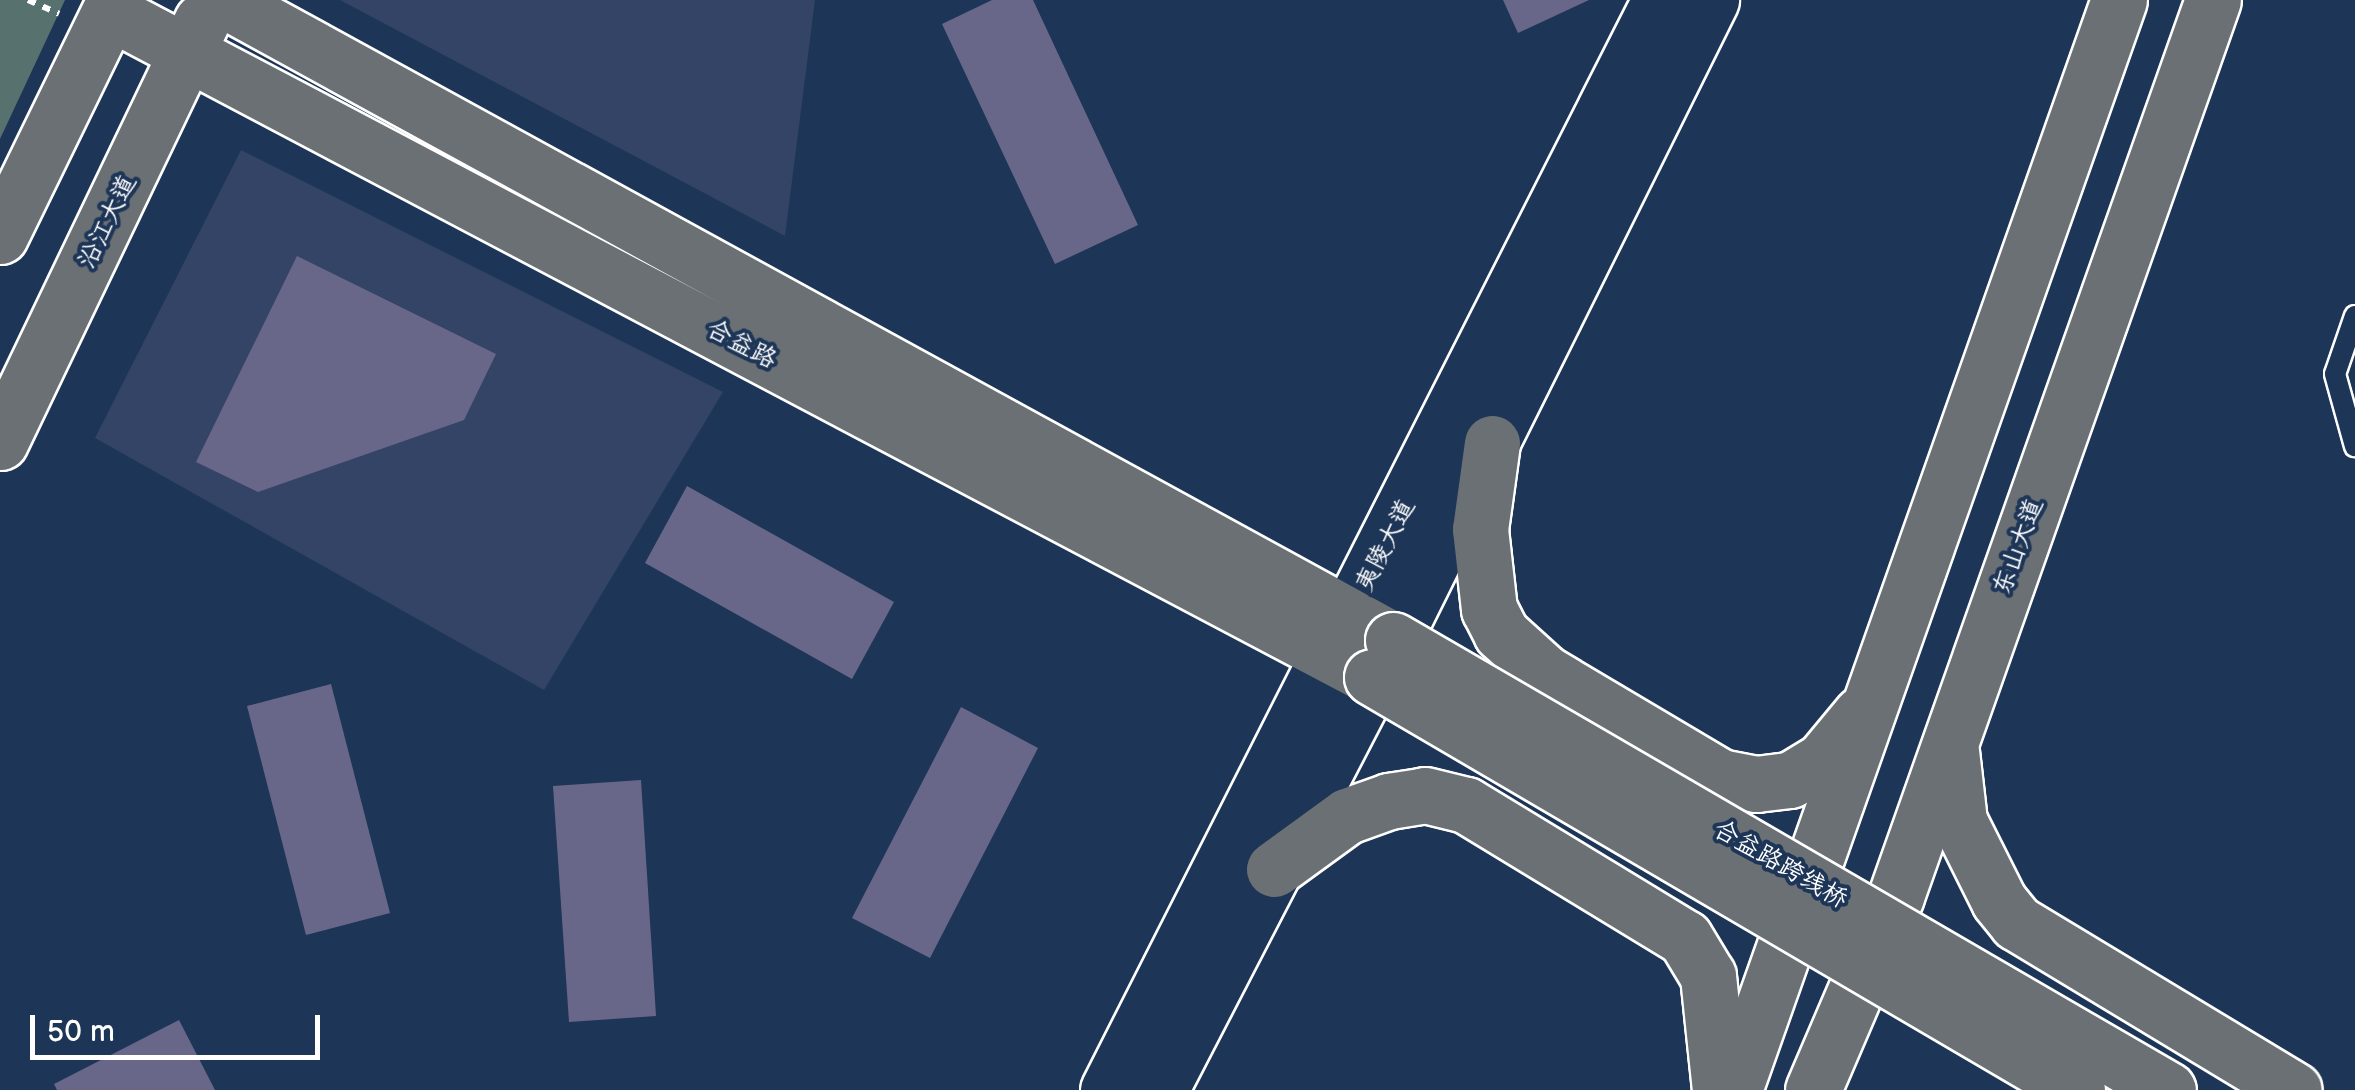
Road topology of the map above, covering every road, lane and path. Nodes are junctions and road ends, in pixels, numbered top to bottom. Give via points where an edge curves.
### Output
1 (28, 0) edge
2 (210, 0) edge
3 (224, 0) edge
4 (1660, 0) edge
5 (1711, 0) edge
6 (2119, 0) edge
7 (2214, 0) edge
8 (97, 10) edge
9 (191, 54) junction
10 (0, 236) edge
11 (2355, 316) edge
12 (0, 442) edge
13 (1492, 444) junction
14 (2355, 446) edge
15 (1361, 648) junction
16 (1873, 701) junction
17 (1950, 742) junction
18 (1274, 869) junction
19 (1108, 1090) edge
20 (1160, 1090) edge
21 (1720, 1090) edge
22 (1734, 1090) edge
23 (1813, 1090) edge
24 (2078, 1090) edge
25 (2168, 1090) edge
26 (2294, 1090) edge

1 - 8 path
2 - 9 main road, 沿江大道
3 - 15 main road
4 - 15 main road, 夷陵大道
5 - 13 main road, 夷陵大道
6 - 16 main road
7 - 17 main road, 东山大道
8 - 9 main road, 合益路
8 - 10 main road
9 - 12 main road, 沿江大道
9 - 15 main road, 合益路
11 - 14 lane via 2335,374
13 - 15 main road, 夷陵大道
13 - 16 main road via 1480,529 1489,609 1501,632 1546,673 1720,777 1756,784 1790,780 1822,760
15 - 18 main road, 夷陵大道
15 - 19 main road, 夷陵大道
15 - 24 main road, 合益路跨线桥, bridge
15 - 25 main road, 合益路跨线桥, bridge
16 - 22 main road
17 - 23 main road, 东山大道 via 1896,896
17 - 26 main road via 1959,821 1999,902 2018,923
18 - 20 main road, 夷陵大道
18 - 21 main road via 1347,816 1389,800 1426,794 1466,805 1686,938 1708,976

